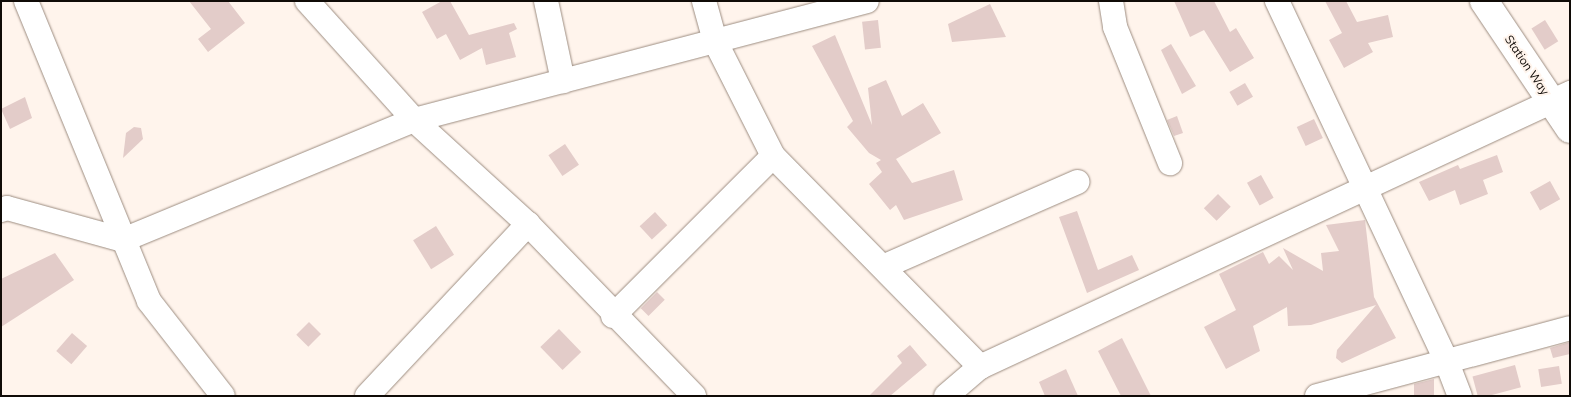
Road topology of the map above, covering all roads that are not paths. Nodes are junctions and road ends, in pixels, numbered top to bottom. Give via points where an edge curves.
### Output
1 (26, 1) edge
2 (307, 1) edge
3 (546, 1) edge
4 (704, 1) edge
5 (867, 1) edge
6 (1111, 1) edge
7 (1276, 1) edge
8 (1484, 1) edge
9 (715, 41) junction
10 (563, 80) junction
11 (1560, 97) edge
12 (414, 120) junction
13 (1570, 129) edge
14 (774, 156) junction
15 (1170, 162) dead end
16 (1077, 182) dead end
17 (1364, 186) junction
18 (1, 210) edge
19 (528, 224) junction
20 (123, 240) junction
21 (886, 266) junction
22 (613, 316) junction
23 (1570, 328) edge
24 (1446, 360) junction
25 (980, 367) junction
26 (223, 396) edge
27 (367, 396) edge
28 (694, 396) edge
29 (946, 396) edge
30 (1318, 396) edge
31 (1460, 396) edge

1 - 20 street
2 - 12 street
3 - 10 street
4 - 9 street
5 - 9 street
6 - 15 street via 1115,27
7 - 17 street
8 - 11 main road, Station Way
9 - 10 street
9 - 14 street
10 - 12 street
11 - 13 main road, Station Way
11 - 17 street
12 - 19 street
12 - 20 street
14 - 21 street
14 - 22 street
16 - 21 street
17 - 24 street
17 - 25 street
18 - 20 street via 8,208
19 - 22 street
19 - 27 street
20 - 26 street via 149,301
21 - 25 street
22 - 28 street
23 - 24 street
24 - 30 street
24 - 31 street
25 - 29 street

